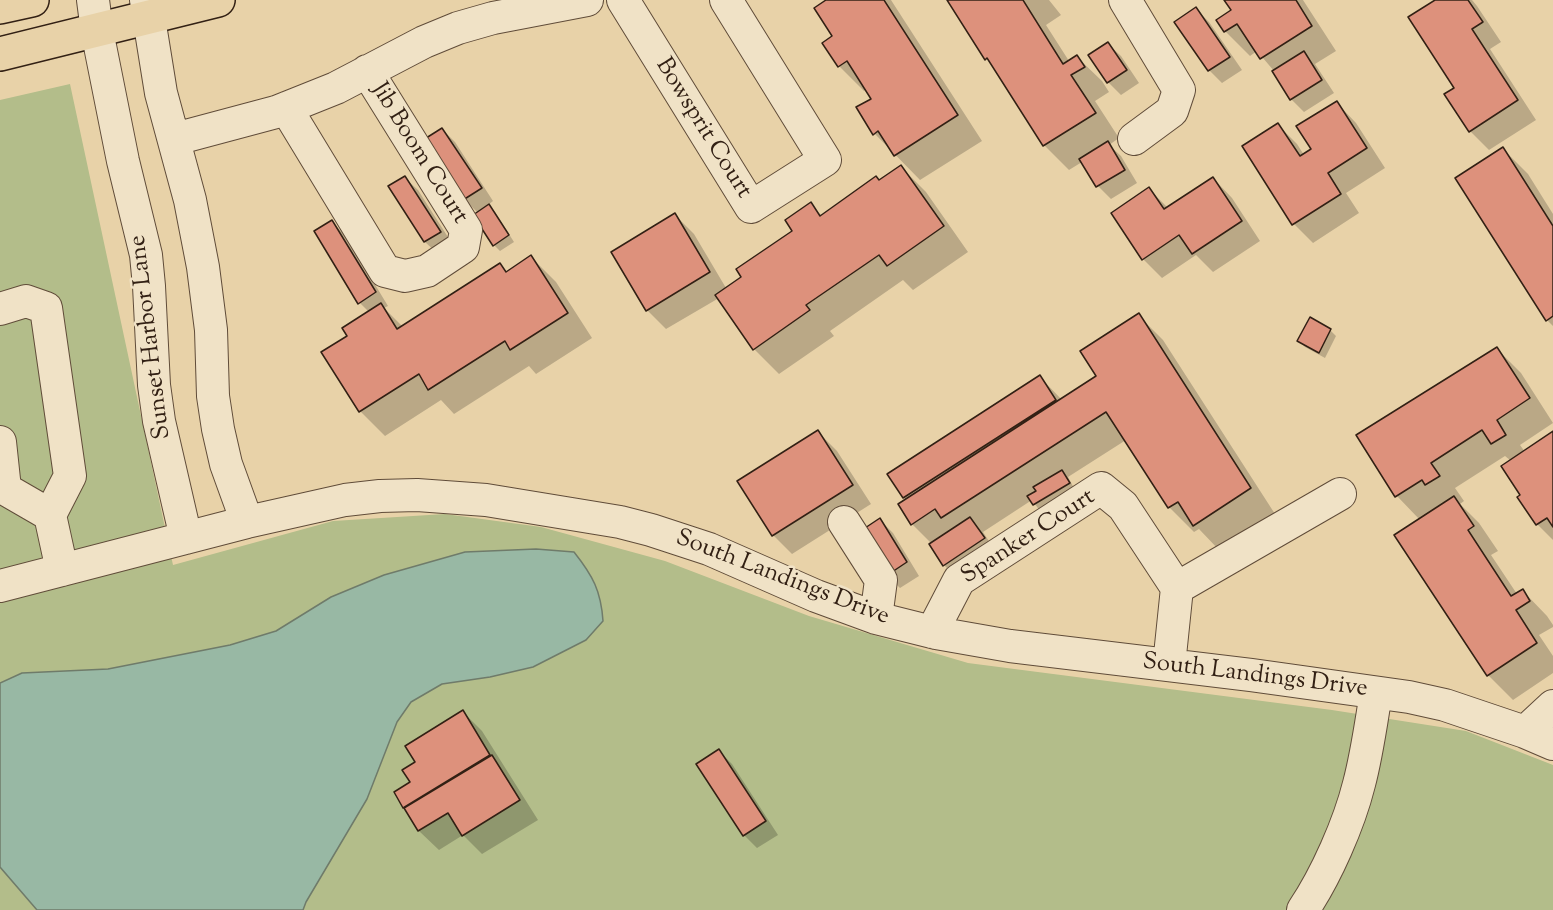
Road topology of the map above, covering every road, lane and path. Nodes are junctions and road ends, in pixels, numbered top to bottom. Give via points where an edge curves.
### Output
1 (32, 0) edge
2 (218, 0) edge
3 (586, 0) edge
4 (623, 0) edge
5 (726, 0) edge
6 (1125, 0) edge
7 (0, 7) edge
8 (148, 9) edge
9 (95, 15) edge
10 (0, 54) edge
11 (367, 71) junction
12 (286, 108) junction
13 (175, 139) junction
14 (1134, 139) dead end
15 (0, 309) edge
16 (0, 442) edge
17 (1340, 494) dead end
18 (50, 515) junction
19 (247, 522) junction
20 (844, 522) dead end
21 (186, 538) junction
22 (63, 570) junction
23 (0, 586) edge
24 (1177, 588) junction
25 (876, 618) junction
26 (933, 632) junction
27 (1169, 665) junction
28 (1376, 693) junction
29 (1553, 706) edge
30 (1539, 738) edge
31 (1303, 910) edge

1 - 7 main road
2 - 8 main road
3 - 11 street via 458,28
4 - 5 street, Bowsprit Court via 751,207 825,160
6 - 14 street via 1179,90 1172,111
8 - 9 main road
8 - 13 street via 161,93
9 - 10 main road
9 - 21 street, Sunset Harbor Lane via 146,255 159,421
11 - 12 street
11 - 12 street, Jib Boom Court via 466,230 463,247 427,271 405,276 385,271
12 - 13 street
13 - 19 street via 203,267 218,429
15 - 18 street via 26,301 46,308 70,476
16 - 18 street via 5,489
17 - 24 street
18 - 22 street
19 - 21 street, South Landings Drive
19 - 25 street, South Landings Drive via 380,496 486,500 651,530 709,549
20 - 25 street via 881,580
21 - 22 street, South Landings Drive
22 - 23 street, South Landings Drive
24 - 26 street, Spanker Court via 1123,506 1101,488 959,580
24 - 27 street
25 - 26 street, South Landings Drive
26 - 27 street, South Landings Drive via 1010,646
27 - 28 street, South Landings Drive
28 - 30 street, South Landings Drive via 1445,705
28 - 31 street via 1364,765 1350,814
29 - 30 street

